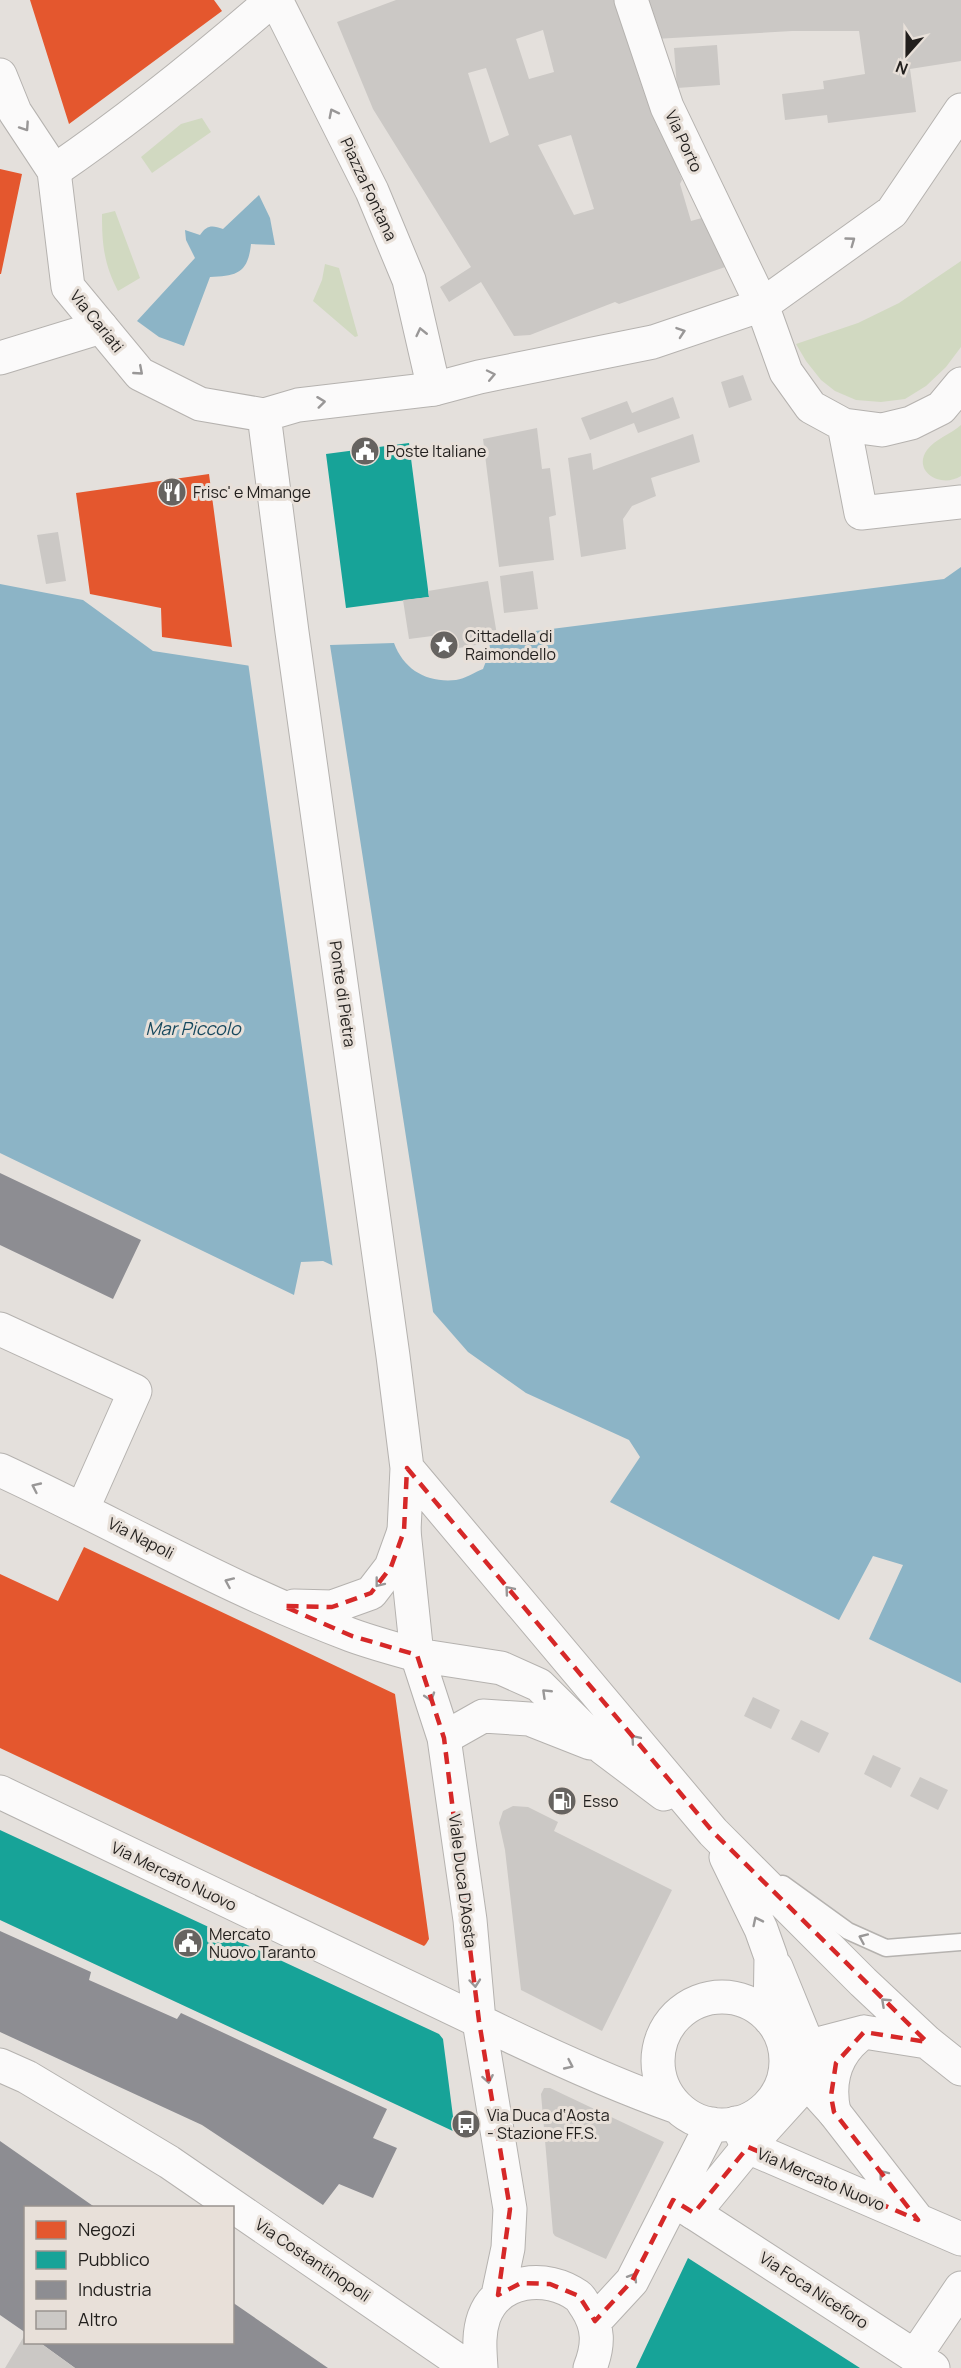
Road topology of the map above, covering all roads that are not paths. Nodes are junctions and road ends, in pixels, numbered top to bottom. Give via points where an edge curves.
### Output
1 (274, 0) edge
2 (631, 0) edge
3 (0, 75) edge
4 (961, 110) edge
5 (54, 171) junction
6 (755, 291) junction
7 (101, 327) junction
8 (0, 358) edge
9 (961, 384) edge
10 (434, 389) junction
11 (264, 415) junction
12 (844, 425) junction
13 (961, 502) edge
14 (0, 1329) edge
15 (407, 1468) junction
16 (0, 1470) edge
17 (83, 1508) junction
18 (404, 1531) junction
19 (283, 1606) junction
20 (417, 1655) junction
21 (444, 1738) junction
22 (603, 1748) junction
23 (0, 1792) edge
24 (713, 1832) junction
25 (961, 1942) edge
26 (771, 1957) junction
27 (770, 2019) junction
28 (479, 2021) junction
29 (864, 2031) junction
30 (927, 2042) junction
31 (797, 2064) junction
32 (0, 2065) edge
33 (961, 2069) edge
34 (677, 2107) junction
35 (834, 2112) junction
36 (732, 2132) junction
37 (233, 2206) edge
38 (684, 2206) junction
39 (234, 2207) edge
40 (918, 2220) junction
41 (961, 2240) edge
42 (961, 2288) edge
43 (498, 2295) junction
44 (595, 2321) junction
45 (924, 2362) edge
46 (469, 2368) edge
47 (482, 2368) edge
48 (591, 2368) edge

1 - 5 main road, Piazza Fontana
10 -> 1 main road, Piazza Fontana via 409,280 372,191
2 - 6 main road, Via Porto via 667,107
3 -> 5 main road, Via Cariati via 15,112
6 -> 4 main road via 892,212
5 - 7 main road, Via Cariati via 68,286
10 -> 6 main road via 653,342
6 - 12 main road, Via Porto via 786,372 811,407
7 - 8 main road
7 -> 11 main road, Via Cariati via 140,374 200,404
9 - 12 main road via 941,408 911,423 882,430
11 -> 10 main road via 298,405
11 - 15 main road, Ponte di Pietra
12 - 13 main road via 861,513
14 - 17 main road via 135,1391
15 - 18 main road, Viale Duca D'Aosta
24 -> 15 main road
17 -> 16 main road, Via Napoli
19 -> 17 main road, Via Napoli
18 -> 19 main road via 391,1568 371,1593 332,1607
18 - 20 main road, Viale Duca D'Aosta
19 - 20 main road, Via Napoli via 352,1636
20 -> 21 main road, Viale Duca D'Aosta
22 -> 20 main road, Via Napoli via 539,1685 501,1668
21 - 22 main road via 483,1716 529,1719
21 -> 28 main road, Viale Duca D'Aosta via 470,1920
22 - 24 main road
23 - 28 main road, Via Mercato Nuovo
25 -> 24 lane via 886,1948 848,1931
26 -> 24 main road
30 -> 24 main road
26 - 27 main road
26 - 31 main road via 788,1993
27 - 31 main road
27 - 34 main road via 754,2006 714,1998 694,2003 678,2015 665,2031 658,2071 665,2091
28 -> 34 main road, Via Mercato Nuovo via 622,2088
28 -> 43 main road, Viale Duca D'Aosta via 510,2209 508,2248
29 - 30 main road
29 - 31 main road
29 - 35 main road via 852,2040 836,2063 831,2096
30 - 33 main road
31 - 35 main road, Via Mercato Nuovo
31 - 36 main road via 764,2110
32 - 37 main road, Via Costantinopoli via 27,2077 169,2162
34 - 36 main road via 693,2118
40 -> 35 main road, Via Mercato Nuovo
36 - 38 main road
36 - 40 main road, Via Mercato Nuovo
44 -> 38 main road via 632,2281
38 - 45 main road, Via Foca Niceforo
39 - 46 main road, Via Costantinopoli
40 - 41 main road, Via Mercato Nuovo
42 - 45 main road
43 - 44 main road via 521,2283 550,2284 579,2296
43 - 47 main road, Viale Duca D'Aosta via 484,2317 479,2342
44 - 48 main road via 597,2351

